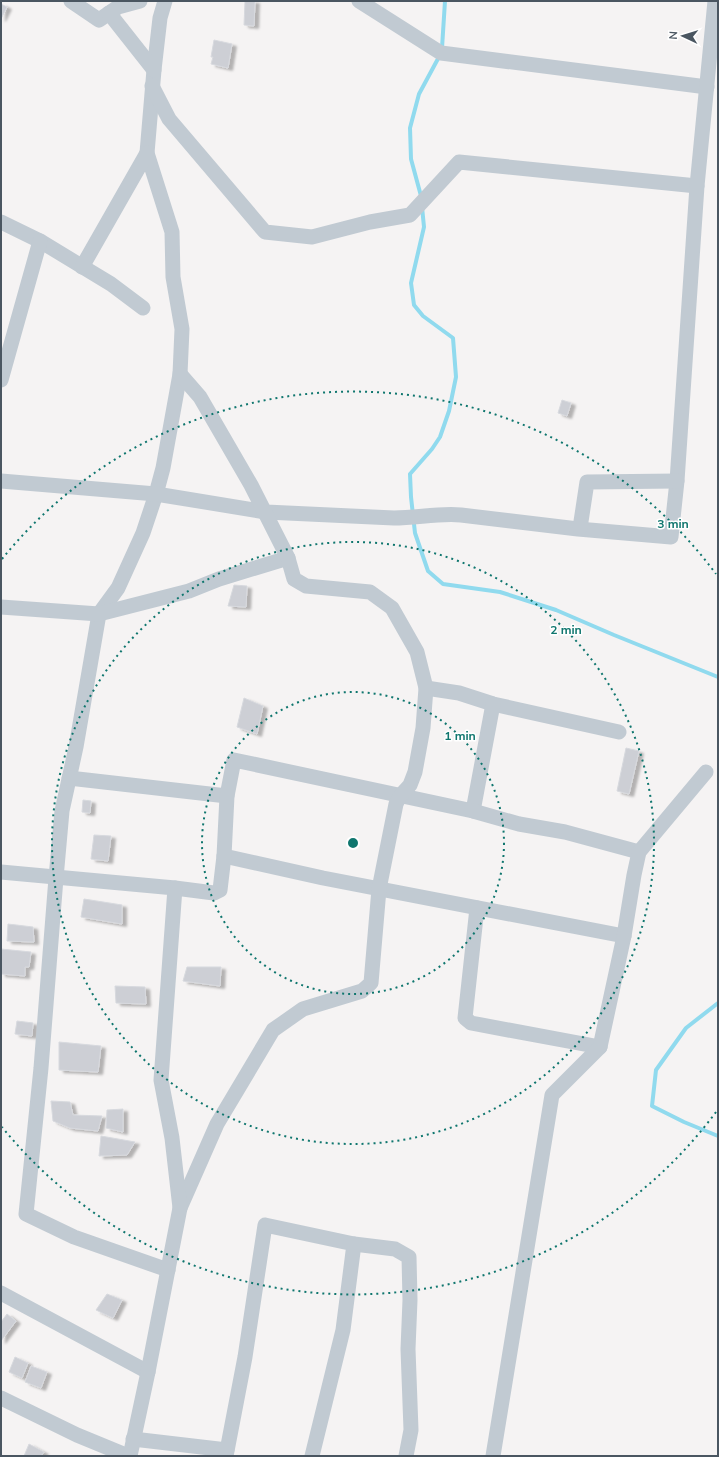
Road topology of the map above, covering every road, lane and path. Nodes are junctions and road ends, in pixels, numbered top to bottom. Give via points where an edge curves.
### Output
1 (71, 1) edge
2 (140, 1) edge
3 (165, 1) edge
4 (359, 1) edge
5 (715, 1) edge
6 (115, 7) edge
7 (715, 37) edge
8 (154, 70) junction
9 (152, 86) junction
10 (707, 87) junction
11 (147, 153) junction
12 (697, 186) junction
13 (1, 222) edge
14 (40, 241) junction
15 (82, 267) junction
16 (144, 308) dead end
17 (180, 374) junction
18 (1, 380) edge
19 (1, 481) edge
20 (677, 481) junction
21 (156, 494) junction
22 (266, 512) junction
23 (580, 528) junction
24 (288, 558) junction
25 (1, 607) edge
26 (99, 614) junction
27 (426, 688) junction
28 (493, 704) junction
29 (619, 732) dead end
30 (706, 772) dead end
31 (69, 778) junction
32 (227, 796) junction
33 (400, 796) junction
34 (473, 811) junction
35 (639, 852) junction
36 (224, 856) junction
37 (1, 872) edge
38 (56, 878) junction
39 (175, 888) junction
40 (379, 889) junction
41 (477, 908) junction
42 (624, 936) junction
43 (600, 1047) junction
44 (180, 1208) junction
45 (354, 1244) junction
46 (168, 1270) junction
47 (1, 1293) edge
48 (148, 1372) junction
49 (1, 1398) edge
50 (133, 1439) junction
51 (227, 1453) edge
52 (129, 1456) edge
53 (312, 1456) edge
54 (406, 1456) edge
55 (493, 1456) edge

1 - 6 street via 99,20
2 - 6 street
3 - 8 street via 160,18
4 - 10 street via 441,53
5 - 7 street
6 - 8 street
7 - 10 street
8 - 9 street
9 - 11 street
9 - 12 street via 169,119 265,232 312,237 410,215 459,162
10 - 12 street
11 - 15 street
11 - 17 street via 172,232 173,277 182,329
12 - 20 street
13 - 14 street
14 - 15 street
14 - 18 street
15 - 16 street
17 - 21 street
17 - 22 street via 200,397
19 - 21 street
20 - 23 street via 587,482
20 - 23 street via 671,537
21 - 22 street
21 - 26 street via 143,532 118,588
22 - 23 street via 394,518 453,514
22 - 24 street
24 - 26 street via 173,595
24 - 27 street via 294,579 306,586 370,592 392,608 417,652
25 - 26 street
26 - 31 street
27 - 28 street via 459,693
27 - 33 street via 423,728 415,772 410,785
28 - 29 street
28 - 34 street
30 - 35 street
31 - 32 street
31 - 38 street via 62,811
32 - 33 street via 234,760
32 - 36 street
33 - 34 street
33 - 40 street via 396,804
34 - 35 street
35 - 42 street
36 - 39 street via 220,890 214,893
36 - 40 street
37 - 38 street
38 - 39 street
38 - 46 street via 26,1214 74,1237
39 - 44 street via 161,1080 172,1138
40 - 41 street
40 - 44 street via 371,983 362,992 303,1009 273,1030 217,1124
41 - 42 street
41 - 43 street via 465,1018 471,1023
42 - 43 street
43 - 55 street via 552,1095
44 - 46 street
45 - 51 street via 265,1225
45 - 53 street via 343,1330
45 - 54 street via 395,1249 409,1257 408,1349 411,1430
46 - 48 street
47 - 48 street
48 - 50 street
49 - 52 street via 77,1435
50 - 51 street
50 - 52 street

